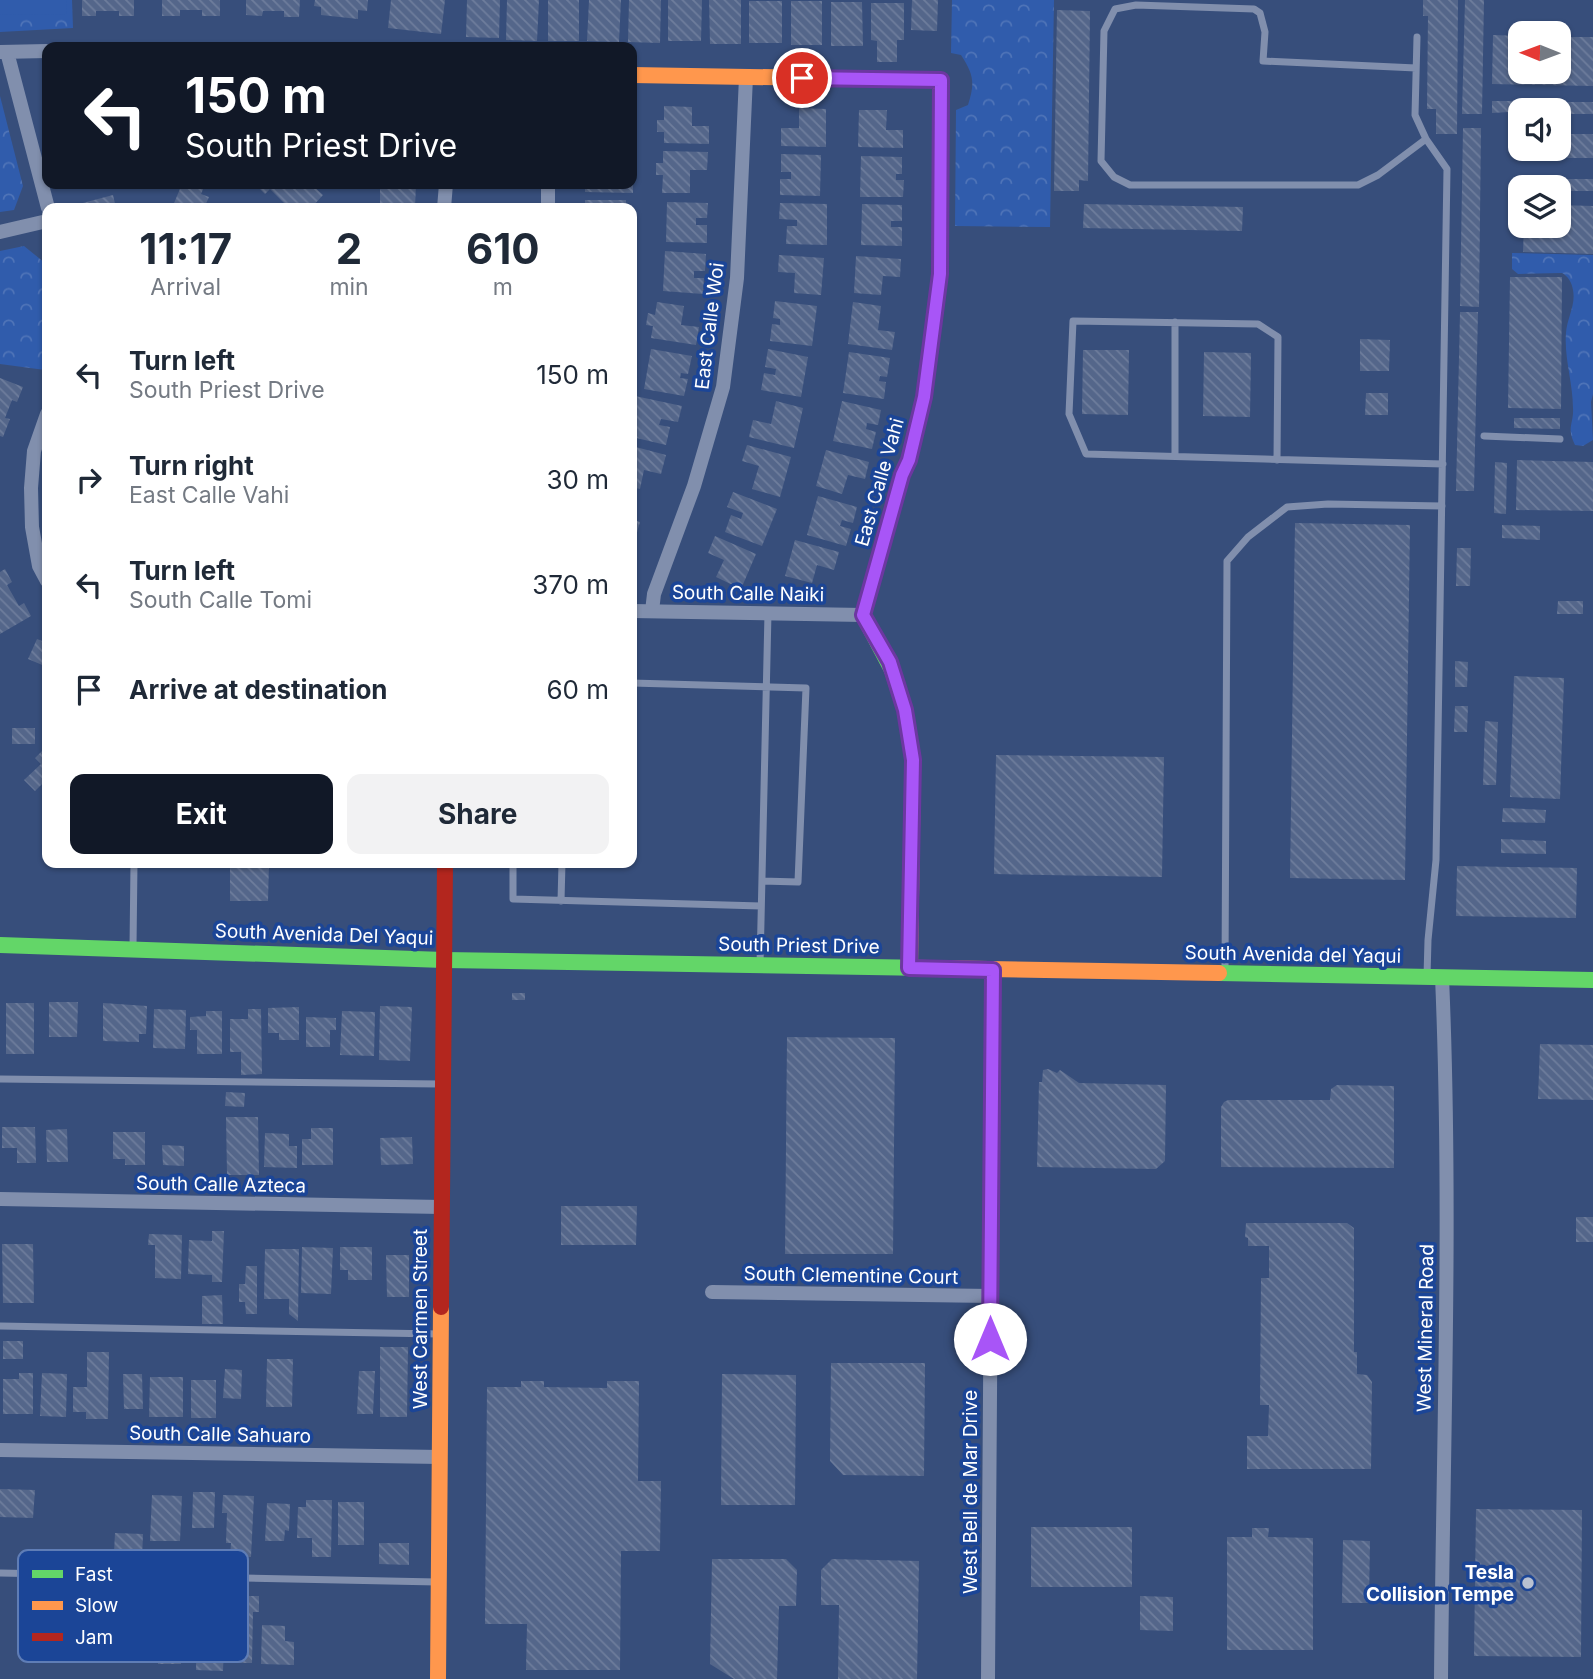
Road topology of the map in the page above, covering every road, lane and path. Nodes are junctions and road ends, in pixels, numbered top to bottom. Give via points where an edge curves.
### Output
1 (1417, 37) dead end
2 (42, 51) edge
3 (3, 52) edge
4 (1416, 68) junction
5 (637, 75) edge
6 (746, 77) junction
7 (1426, 139) junction
8 (46, 203) edge
9 (42, 222) edge
10 (0, 232) edge
11 (1175, 323) junction
12 (42, 428) edge
13 (1484, 436) dead end
14 (1560, 439) dead end
15 (1175, 456) junction
16 (1277, 460) junction
17 (1443, 464) junction
18 (1442, 506) junction
19 (42, 572) edge
20 (637, 611) edge
21 (652, 611) junction
22 (768, 613) junction
23 (863, 615) junction
24 (637, 683) edge
25 (766, 685) junction
26 (134, 868) edge
27 (446, 868) edge
28 (513, 868) edge
29 (562, 868) edge
30 (762, 881) junction
31 (561, 901) junction
32 (761, 906) junction
33 (0, 945) edge
34 (133, 948) junction
35 (444, 960) junction
36 (647, 963) joint
37 (760, 965) junction
38 (909, 968) junction
39 (993, 970) junction
40 (1225, 974) junction
41 (1435, 977) junction
42 (1593, 980) edge
43 (0, 1079) edge
44 (443, 1084) junction
45 (0, 1199) edge
46 (441, 1207) junction
47 (712, 1292) dead end
48 (991, 1296) junction
49 (0, 1326) edge
50 (440, 1334) junction
51 (0, 1450) edge
52 (440, 1457) junction
53 (0, 1573) edge
54 (18, 1573) edge
55 (248, 1578) edge
56 (439, 1581) junction
57 (438, 1679) edge
58 (988, 1679) edge
59 (1441, 1679) edge

1 - 4 lane
2 - 3 street
3 - 8 street
4 - 7 lane via 1415,115
4 - 7 lane via 1263,61 1265,32 1260,13 1254,9 1136,5 1115,9 1104,31 1101,161 1114,177 1130,185 1358,185
5 - 6 street
6 - 21 street, East Calle Woi via 737,278 723,387
6 - 23 street, East Calle Vahi via 941,80 940,274 933,336 909,460
7 - 17 lane via 1447,169
9 - 10 street
11 - 15 lane
11 - 15 lane via 1073,321 1069,414 1086,454
11 - 16 lane via 1258,324 1278,337
12 - 19 street via 34,451 31,488 32,527
13 - 14 lane
15 - 16 lane
16 - 17 lane
17 - 18 lane
18 - 40 lane via 1287,507 1248,537 1227,561
18 - 41 lane via 1436,860 1428,940
20 - 21 street, South Calle Naiki
21 - 22 street, South Calle Naiki
22 - 23 street, South Calle Naiki
22 - 25 lane
23 - 38 street via 890,662 905,710 913,760
24 - 25 lane
25 - 30 lane
25 - 30 lane via 806,688 798,883
26 - 34 lane
27 - 35 street, West Carmen Street
28 - 31 lane via 513,899
29 - 31 lane
30 - 32 lane
31 - 32 lane
32 - 37 lane
33 - 34 street, South Avenida Del Yaqui
34 - 35 street, South Avenida Del Yaqui
35 - 36 street, South Avenida Del Yaqui
35 - 44 street, West Carmen Street
36 - 37 street, South Priest Drive
37 - 38 street, South Priest Drive
38 - 39 street, South Priest Drive
39 - 40 street, South Avenida del Yaqui
39 - 48 street, West Bell de Mar Drive
40 - 41 street, South Avenida del Yaqui
41 - 42 street, South Avenida del Yaqui
41 - 59 street, West Mineral Road via 1446,1071
43 - 44 lane
44 - 46 street, West Carmen Street
45 - 46 street, South Calle Azteca
46 - 50 street, West Carmen Street
47 - 48 street, South Clementine Court
48 - 58 street, West Bell de Mar Drive
49 - 50 lane
50 - 52 street, West Carmen Street
51 - 52 street, South Calle Sahuaro
52 - 56 street, West Carmen Street
53 - 54 lane
55 - 56 lane
56 - 57 street, West Carmen Street

